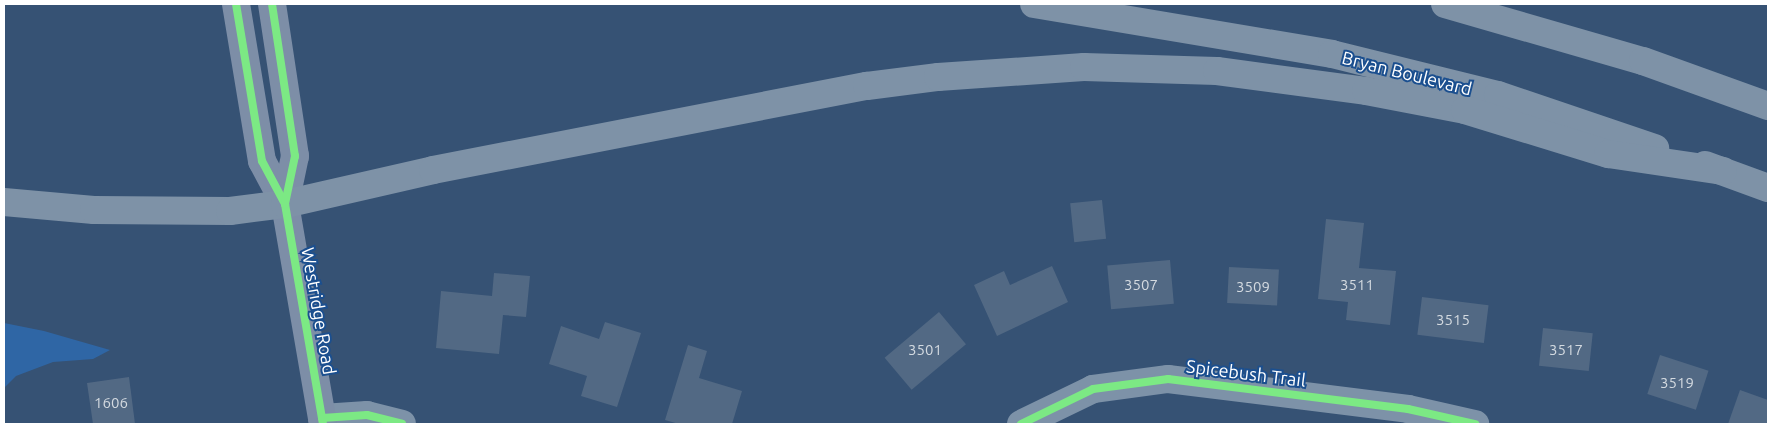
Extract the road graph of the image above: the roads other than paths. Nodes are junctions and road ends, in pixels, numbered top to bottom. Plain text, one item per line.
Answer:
1 (236, 4) edge
2 (272, 4) edge
3 (1034, 4) edge
4 (1445, 4) edge
5 (1768, 106) edge
6 (1723, 171) junction
7 (1768, 188) edge
8 (4, 202) edge
9 (285, 204) junction
10 (322, 421) edge
11 (402, 424) edge
12 (1020, 424) edge
13 (1475, 424) edge

1 - 9 main road, Westridge Road
2 - 9 main road, Westridge Road
3 - 6 highway, Bryan Boulevard
4 - 5 highway
6 - 7 highway, Bryan Boulevard
6 - 9 highway
8 - 9 highway
9 - 10 main road, Westridge Road
10 - 11 street
12 - 13 street, Spicebush Trail

